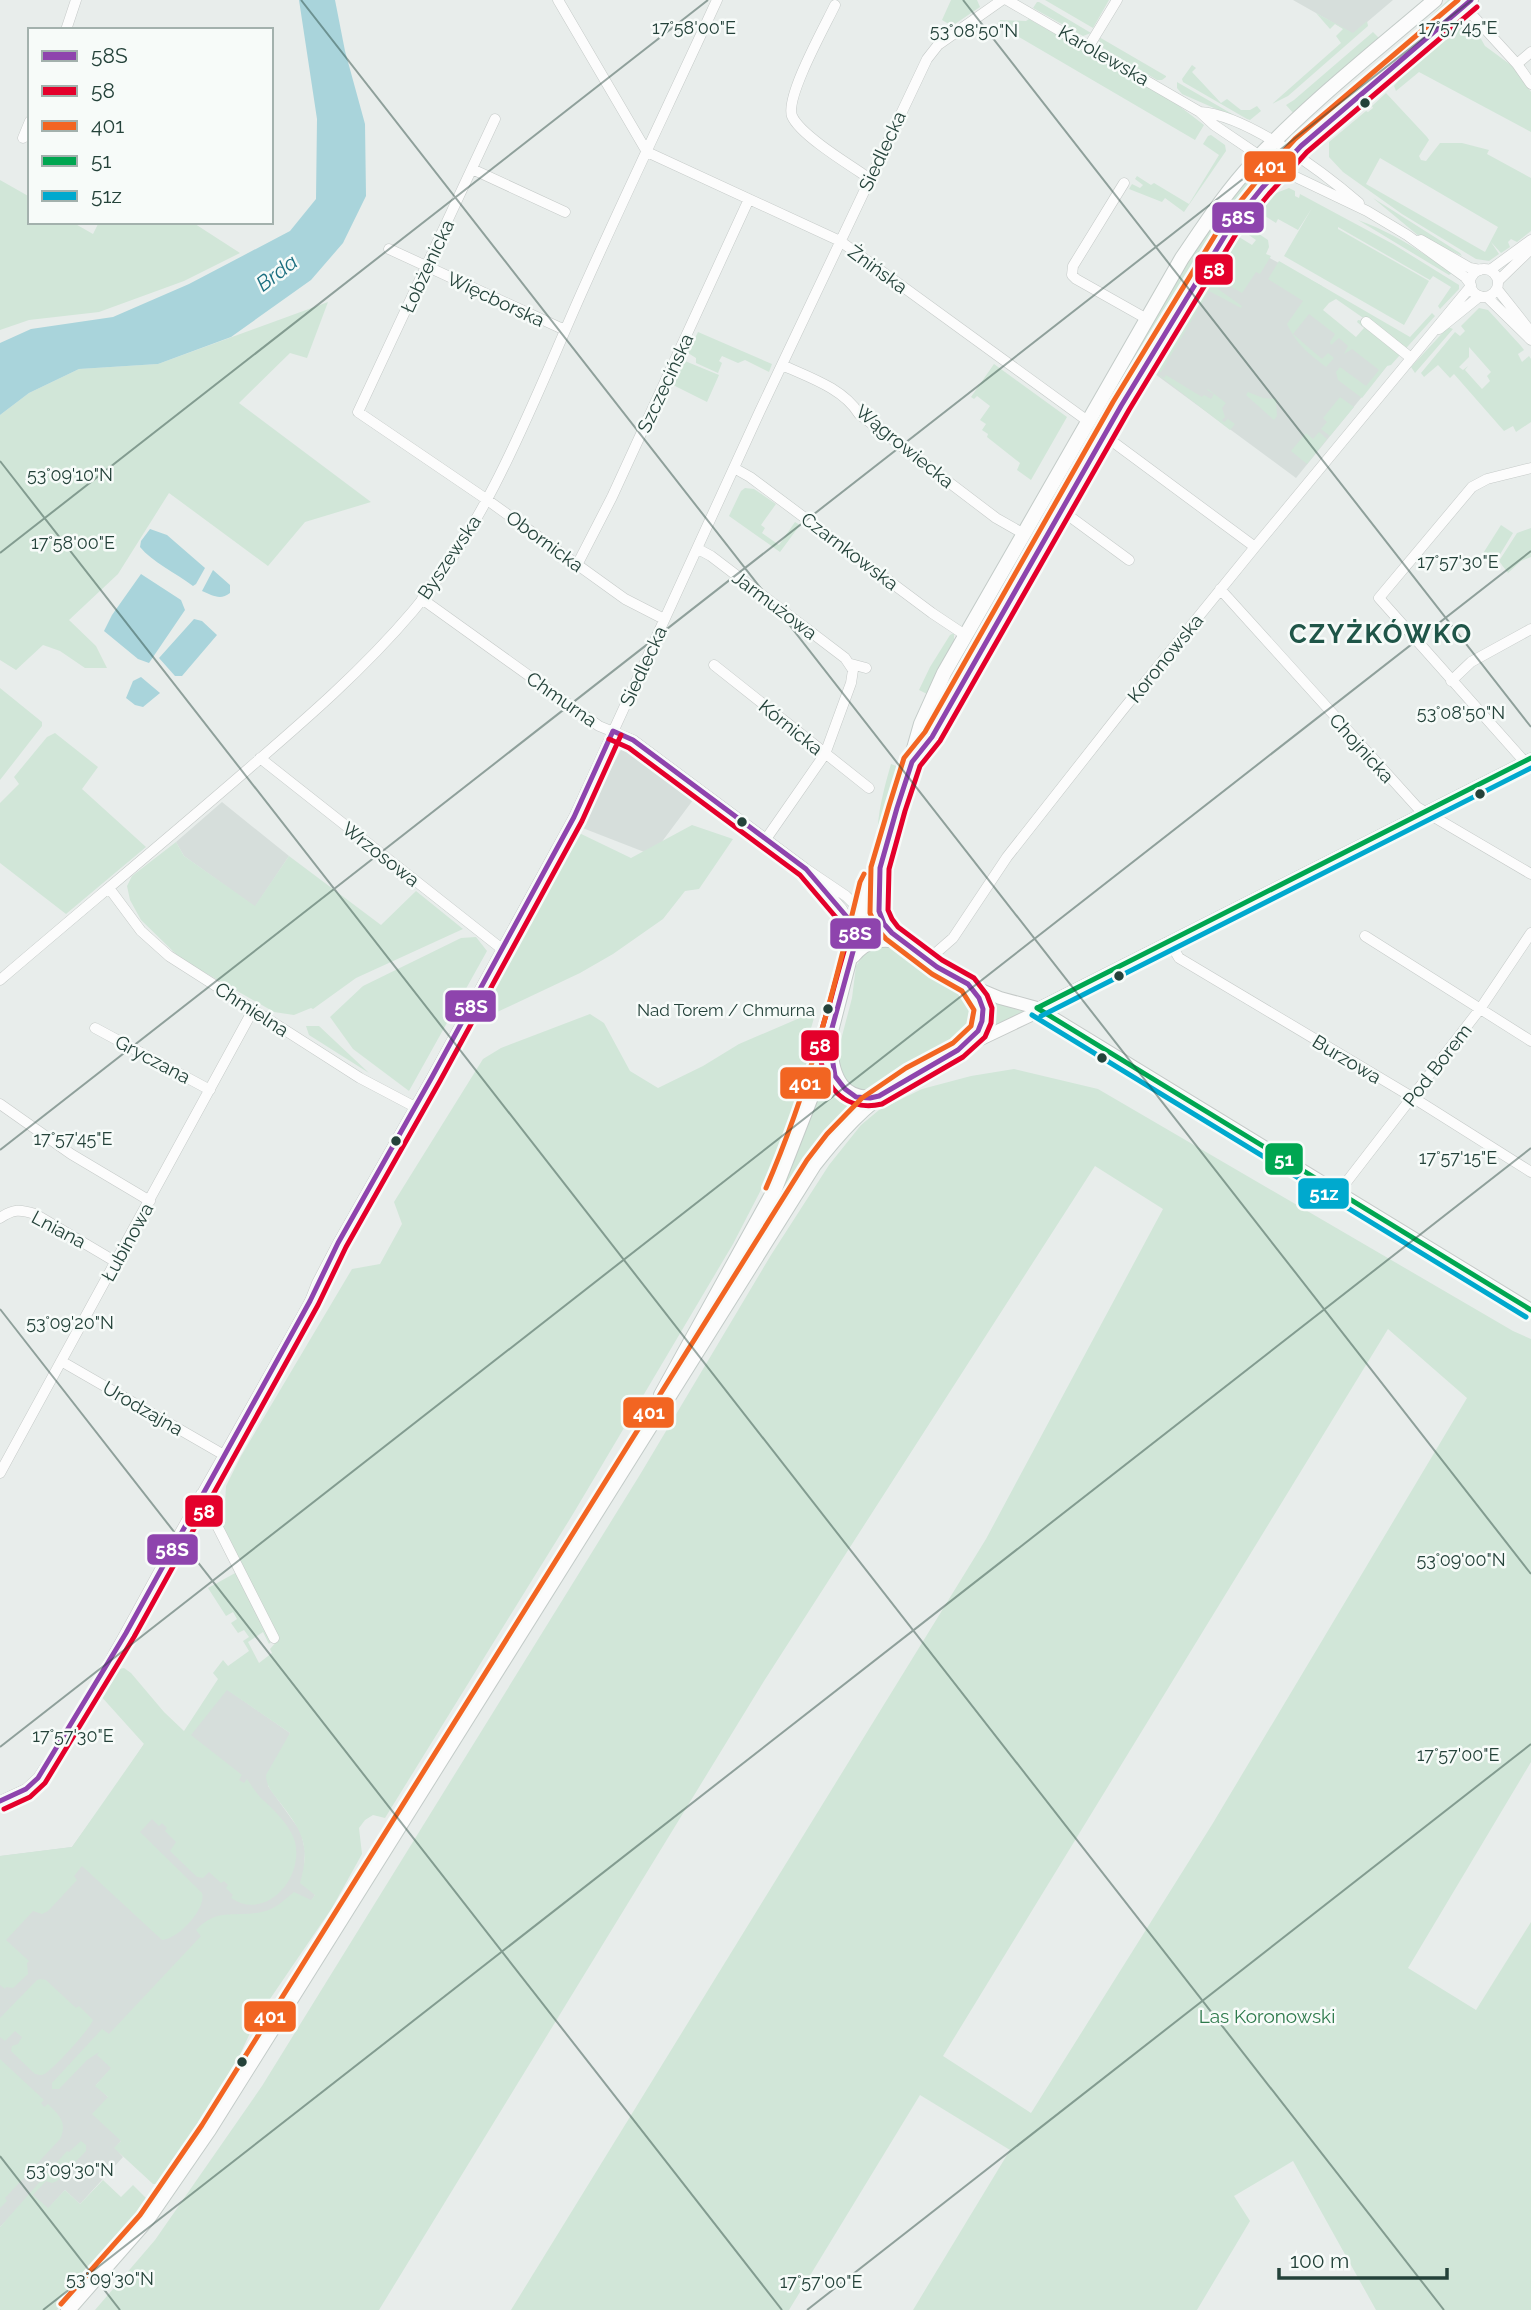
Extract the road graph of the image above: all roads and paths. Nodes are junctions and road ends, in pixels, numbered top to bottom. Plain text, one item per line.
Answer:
1 (76, 0) edge
2 (558, 0) edge
3 (717, 0) edge
4 (1004, 0) edge
5 (1117, 0) edge
6 (1435, 0) edge
7 (1468, 3) edge
8 (835, 5) dead end
9 (67, 28) edge
10 (1089, 46) junction
11 (1531, 52) edge
12 (1517, 64) junction
13 (1531, 84) edge
14 (1200, 112) junction
15 (495, 120) dead end
16 (28, 126) edge
17 (23, 138) dead end
18 (1273, 141) junction
19 (647, 152) junction
20 (1294, 153) junction
21 (1259, 156) junction
22 (472, 169) junction
23 (1279, 169) junction
24 (869, 178) junction
25 (1124, 183) dead end
26 (749, 199) junction
27 (1367, 211) junction
28 (565, 212) dead end
29 (1407, 235) junction
30 (1531, 240) edge
31 (840, 241) junction
32 (389, 249) dead end
33 (1531, 249) edge
34 (426, 267) junction
35 (1485, 270) junction
36 (1471, 285) junction
37 (1498, 285) junction
38 (1484, 296) junction
39 (1147, 319) junction
40 (1366, 322) dead end
41 (565, 330) junction
42 (1531, 332) edge
43 (1430, 335) junction
44 (1531, 340) edge
45 (1411, 358) junction
46 (782, 365) junction
47 (359, 412) joint
48 (1088, 422) junction
49 (1105, 436) junction
50 (734, 468) junction
51 (1531, 468) edge
52 (486, 499) junction
53 (1061, 510) junction
54 (1024, 534) junction
55 (1255, 547) junction
56 (698, 549) junction
57 (1129, 560) dead end
58 (577, 565) junction
59 (1220, 589) junction
60 (422, 599) junction
61 (664, 619) junction
62 (1531, 629) edge
63 (965, 635) junction
64 (850, 664) junction
65 (714, 666) dead end
66 (866, 668) dead end
67 (1451, 681) junction
68 (613, 731) junction
69 (825, 754) junction
70 (260, 758) junction
71 (1528, 760) edge
72 (912, 762) junction
73 (869, 788) dead end
74 (1425, 812) junction
75 (766, 839) junction
76 (880, 867) junction
77 (806, 869) junction
78 (1531, 874) edge
79 (109, 888) junction
80 (862, 912) junction
81 (1531, 933) edge
82 (1365, 936) dead end
83 (857, 937) junction
84 (898, 938) junction
85 (1169, 941) junction
86 (502, 949) junction
87 (852, 957) junction
88 (924, 957) junction
89 (0, 980) edge
90 (968, 984) junction
91 (1037, 1008) junction
92 (1480, 1009) junction
93 (253, 1010) junction
94 (95, 1028) dead end
95 (830, 1039) junction
96 (1531, 1041) edge
97 (958, 1050) junction
98 (211, 1090) junction
99 (879, 1096) junction
100 (1412, 1097) junction
101 (0, 1104) edge
102 (415, 1107) junction
103 (1531, 1172) edge
104 (1338, 1193) junction
105 (149, 1201) junction
106 (0, 1218) edge
107 (116, 1262) junction
108 (1531, 1310) edge
109 (61, 1362) junction
110 (224, 1455) junction
111 (631, 1455) junction
112 (0, 1473) edge
113 (201, 1494) junction
114 (274, 1638) dead end
115 (0, 1801) edge
116 (68, 2310) edge

1 - 9 street
2 - 19 street
3 - 19 street, Byszewska
4 - 10 street, Karolewska
4 - 24 street, Siedlecka
5 - 10 street
6 - 18 main road
7 - 12 street
7 - 20 main road
8 - 24 street
10 - 14 street, Karolewska
11 - 12 street
12 - 13 street
14 - 18 street, Karolewska
14 - 21 street, Karolewska
15 - 22 street, Łobżenicka
16 - 17 street
18 - 20 street, Karolewska
18 - 21 main road
19 - 26 street, Żnińska
19 - 41 street, Byszewska
20 - 23 main road
20 - 27 street, Karolewska
21 - 23 street, Karolewska
21 - 39 main road
22 - 28 street
22 - 34 street, Łobżenicka
23 - 27 street, Karolewska
23 - 49 main road
24 - 31 street, Siedlecka
25 - 39 street
26 - 31 street, Żnińska
26 - 58 street, Szczecińska
27 - 29 street
29 - 35 street
29 - 36 street
30 - 35 street
31 - 46 street, Siedlecka
31 - 48 street, Żnińska
32 - 34 street, Więcborska
33 - 37 street
34 - 41 street, Więcborska
34 - 47 street, Łobżenicka
35 - 36 street, Koronowska
35 - 37 street
36 - 38 street
36 - 43 street, Koronowska
37 - 38 street, Koronowska
37 - 42 street
38 - 43 street, Koronowska
38 - 44 street
39 - 48 main road
40 - 45 street
41 - 52 street, Byszewska
43 - 45 street, Koronowska
45 - 55 street, Koronowska
46 - 50 street, Siedlecka
46 - 54 street, Wągrowiecka
47 - 52 street, Obornicka
48 - 54 main road
49 - 53 main road
49 - 55 street
50 - 56 street, Siedlecka
50 - 63 street, Czarnkowska
51 - 67 street
52 - 58 street, Obornicka
52 - 60 street, Byszewska
53 - 57 street
53 - 72 main road
54 - 63 main road
55 - 59 street, Koronowska
56 - 61 street, Siedlecka
56 - 64 street, Jarmużowa
58 - 61 street, Obornicka
59 - 74 street, Chojnicka
59 - 88 street, Koronowska
60 - 68 street, Chmurna
60 - 70 street, Byszewska
61 - 68 street, Siedlecka
62 - 67 street
63 - 72 main road
64 - 66 street, Jarmużowa
64 - 69 street
65 - 69 street, Kórnicka
67 - 71 street
68 - 75 street, Chmurna
68 - 86 street, Siedlecka
69 - 73 street, Kórnicka
69 - 75 street
70 - 79 street, Byszewska
70 - 86 street, Wrzosowa
71 - 74 street
72 - 76 main road
74 - 78 street, Chojnicka
74 - 85 street
75 - 77 street, Chmurna
76 - 80 main road
76 - 84 main road
77 - 80 street, Chmurna
77 - 83 street, Chmurna
79 - 89 street, Byszewska
79 - 93 street, Chmielna
80 - 83 main road
80 - 84 street, Chmurna
81 - 92 street, Pod Borem
82 - 92 street
83 - 87 main road
84 - 87 main road
84 - 88 main road
85 - 91 street
85 - 100 street, Burzowa
86 - 102 street, Siedlecka
87 - 95 main road
88 - 90 main road
90 - 91 street
90 - 97 main road
91 - 97 street
91 - 104 street
92 - 96 street
92 - 100 street, Pod Borem
93 - 98 street, Łubinowa
93 - 102 street, Chmielna
94 - 98 street, Gryczana
95 - 99 main road
95 - 111 main road
97 - 99 main road
98 - 105 street, Łubinowa
99 - 111 main road
100 - 103 street, Burzowa
100 - 104 street, Pod Borem
101 - 105 street
102 - 110 street, Siedlecka
104 - 108 street
105 - 107 street, Łubinowa
106 - 107 street, Lniana
107 - 109 street, Łubinowa
109 - 110 street, Urodzajna
109 - 112 street, Łubinowa
110 - 113 street, Siedlecka
111 - 116 main road
113 - 114 street
113 - 115 street, Siedlecka

